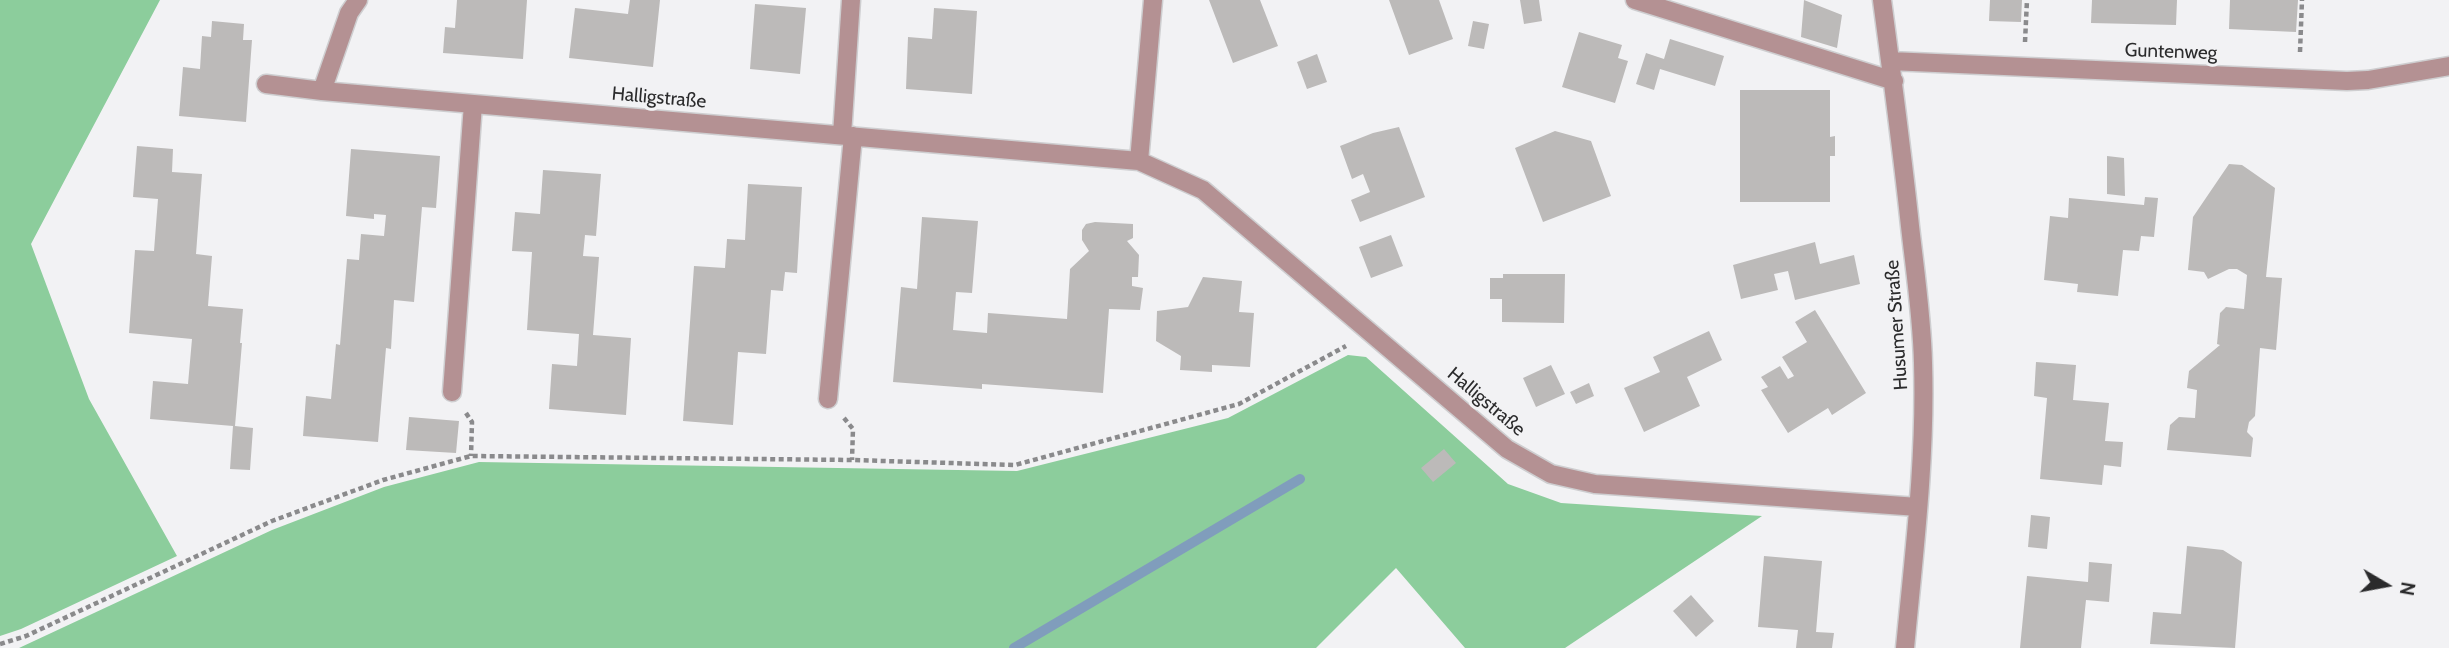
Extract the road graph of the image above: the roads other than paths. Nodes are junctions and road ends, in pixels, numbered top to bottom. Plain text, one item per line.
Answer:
1 (358, 0) edge
2 (851, 0) edge
3 (1153, 0) edge
4 (1634, 0) edge
5 (1882, 0) edge
6 (1890, 61) junction
7 (2449, 66) edge
8 (1894, 80) junction
9 (266, 84) dead end
10 (322, 91) junction
11 (473, 104) junction
12 (848, 135) junction
13 (1139, 162) junction
14 (453, 392) road end
15 (828, 398) road end
16 (1919, 507) junction
17 (1905, 648) edge

1 - 10 street
2 - 12 street
3 - 13 street
4 - 8 street
5 - 6 street, Husumer Straße
6 - 7 street, Guntenweg
6 - 8 street, Husumer Straße
8 - 16 street, Husumer Straße
9 - 10 street, Halligstraße
10 - 11 street, Halligstraße
11 - 12 street, Halligstraße
11 - 14 street
12 - 13 street, Halligstraße
12 - 15 street
13 - 16 street, Halligstraße
16 - 17 street, Husumer Straße

